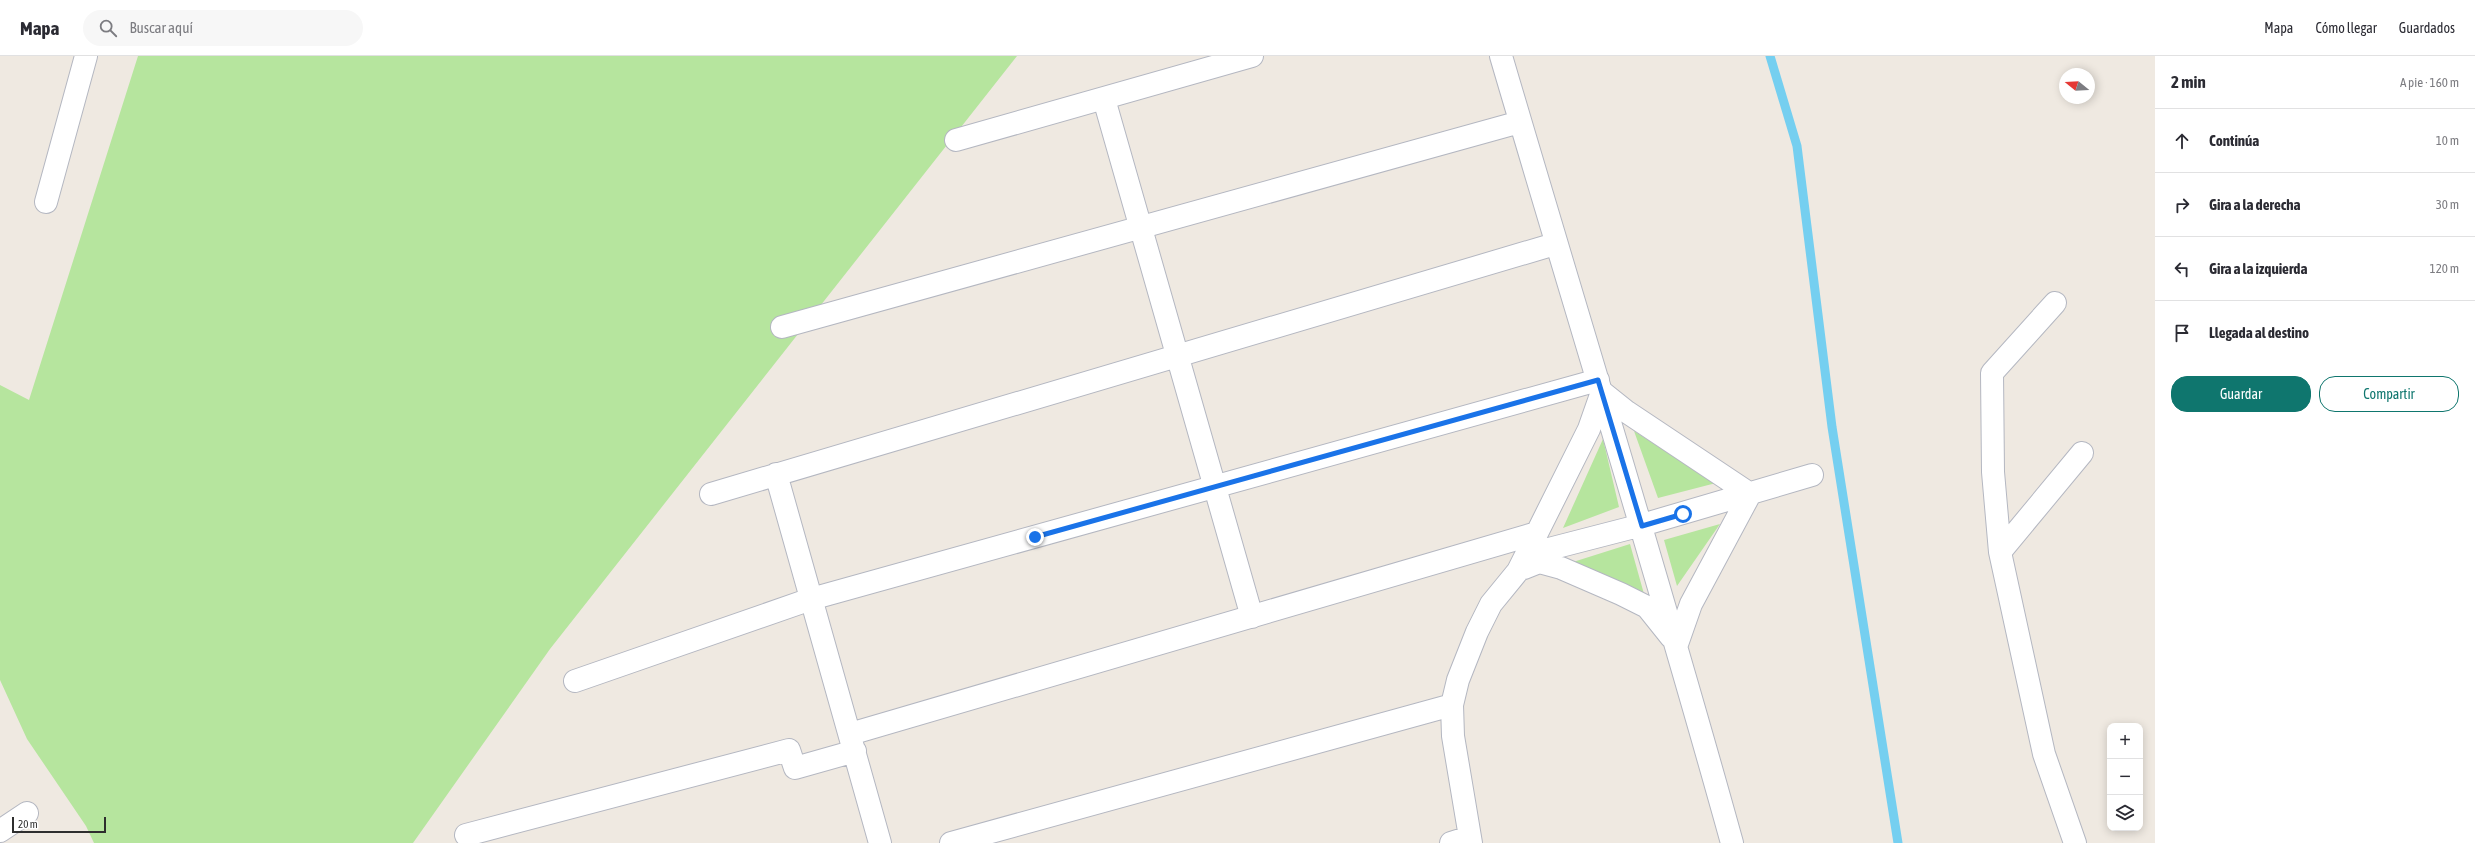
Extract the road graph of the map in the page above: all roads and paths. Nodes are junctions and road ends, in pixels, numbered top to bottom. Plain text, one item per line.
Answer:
1 (86, 56) edge
2 (1252, 56) edge
3 (1501, 56) edge
4 (1104, 99) junction
5 (1520, 122) junction
6 (956, 140) dead end
7 (46, 202) dead end
8 (1141, 229) junction
9 (1555, 244) junction
10 (2055, 304) dead end
11 (782, 327) dead end
12 (1178, 356) junction
13 (1600, 386) junction
14 (2082, 453) dead end
15 (776, 474) junction
16 (1812, 475) dead end
17 (1215, 487) junction
18 (711, 494) dead end
19 (1750, 494) junction
20 (1642, 526) junction
21 (1537, 533) junction
22 (2000, 552) junction
23 (1518, 571) junction
24 (810, 599) junction
25 (1252, 617) junction
26 (1677, 644) junction
27 (575, 681) dead end
28 (1452, 705) junction
29 (853, 743) junction
30 (27, 813) dead end
31 (0, 832) edge
32 (466, 835) dead end
33 (1464, 841) edge
34 (880, 843) edge
35 (951, 843) edge
36 (1732, 843) edge
37 (2075, 843) edge

1 - 7 street
2 - 4 street
3 - 5 street
4 - 6 street
4 - 8 street
5 - 8 street
5 - 9 street
8 - 11 street
8 - 12 street
9 - 12 street
9 - 13 street
10 - 22 street
12 - 15 street
12 - 17 street
13 - 17 street
13 - 19 street
13 - 20 street
13 - 21 street
14 - 22 street
15 - 18 street
15 - 24 street
16 - 19 street
17 - 24 street
17 - 25 street
19 - 20 street
19 - 26 street
20 - 23 street
20 - 26 street
21 - 23 street
21 - 25 street
22 - 37 street
23 - 26 street
23 - 28 street
24 - 27 street
24 - 29 street
25 - 29 street
26 - 36 street
28 - 33 street
28 - 35 street
29 - 32 street
29 - 34 street
30 - 31 street

